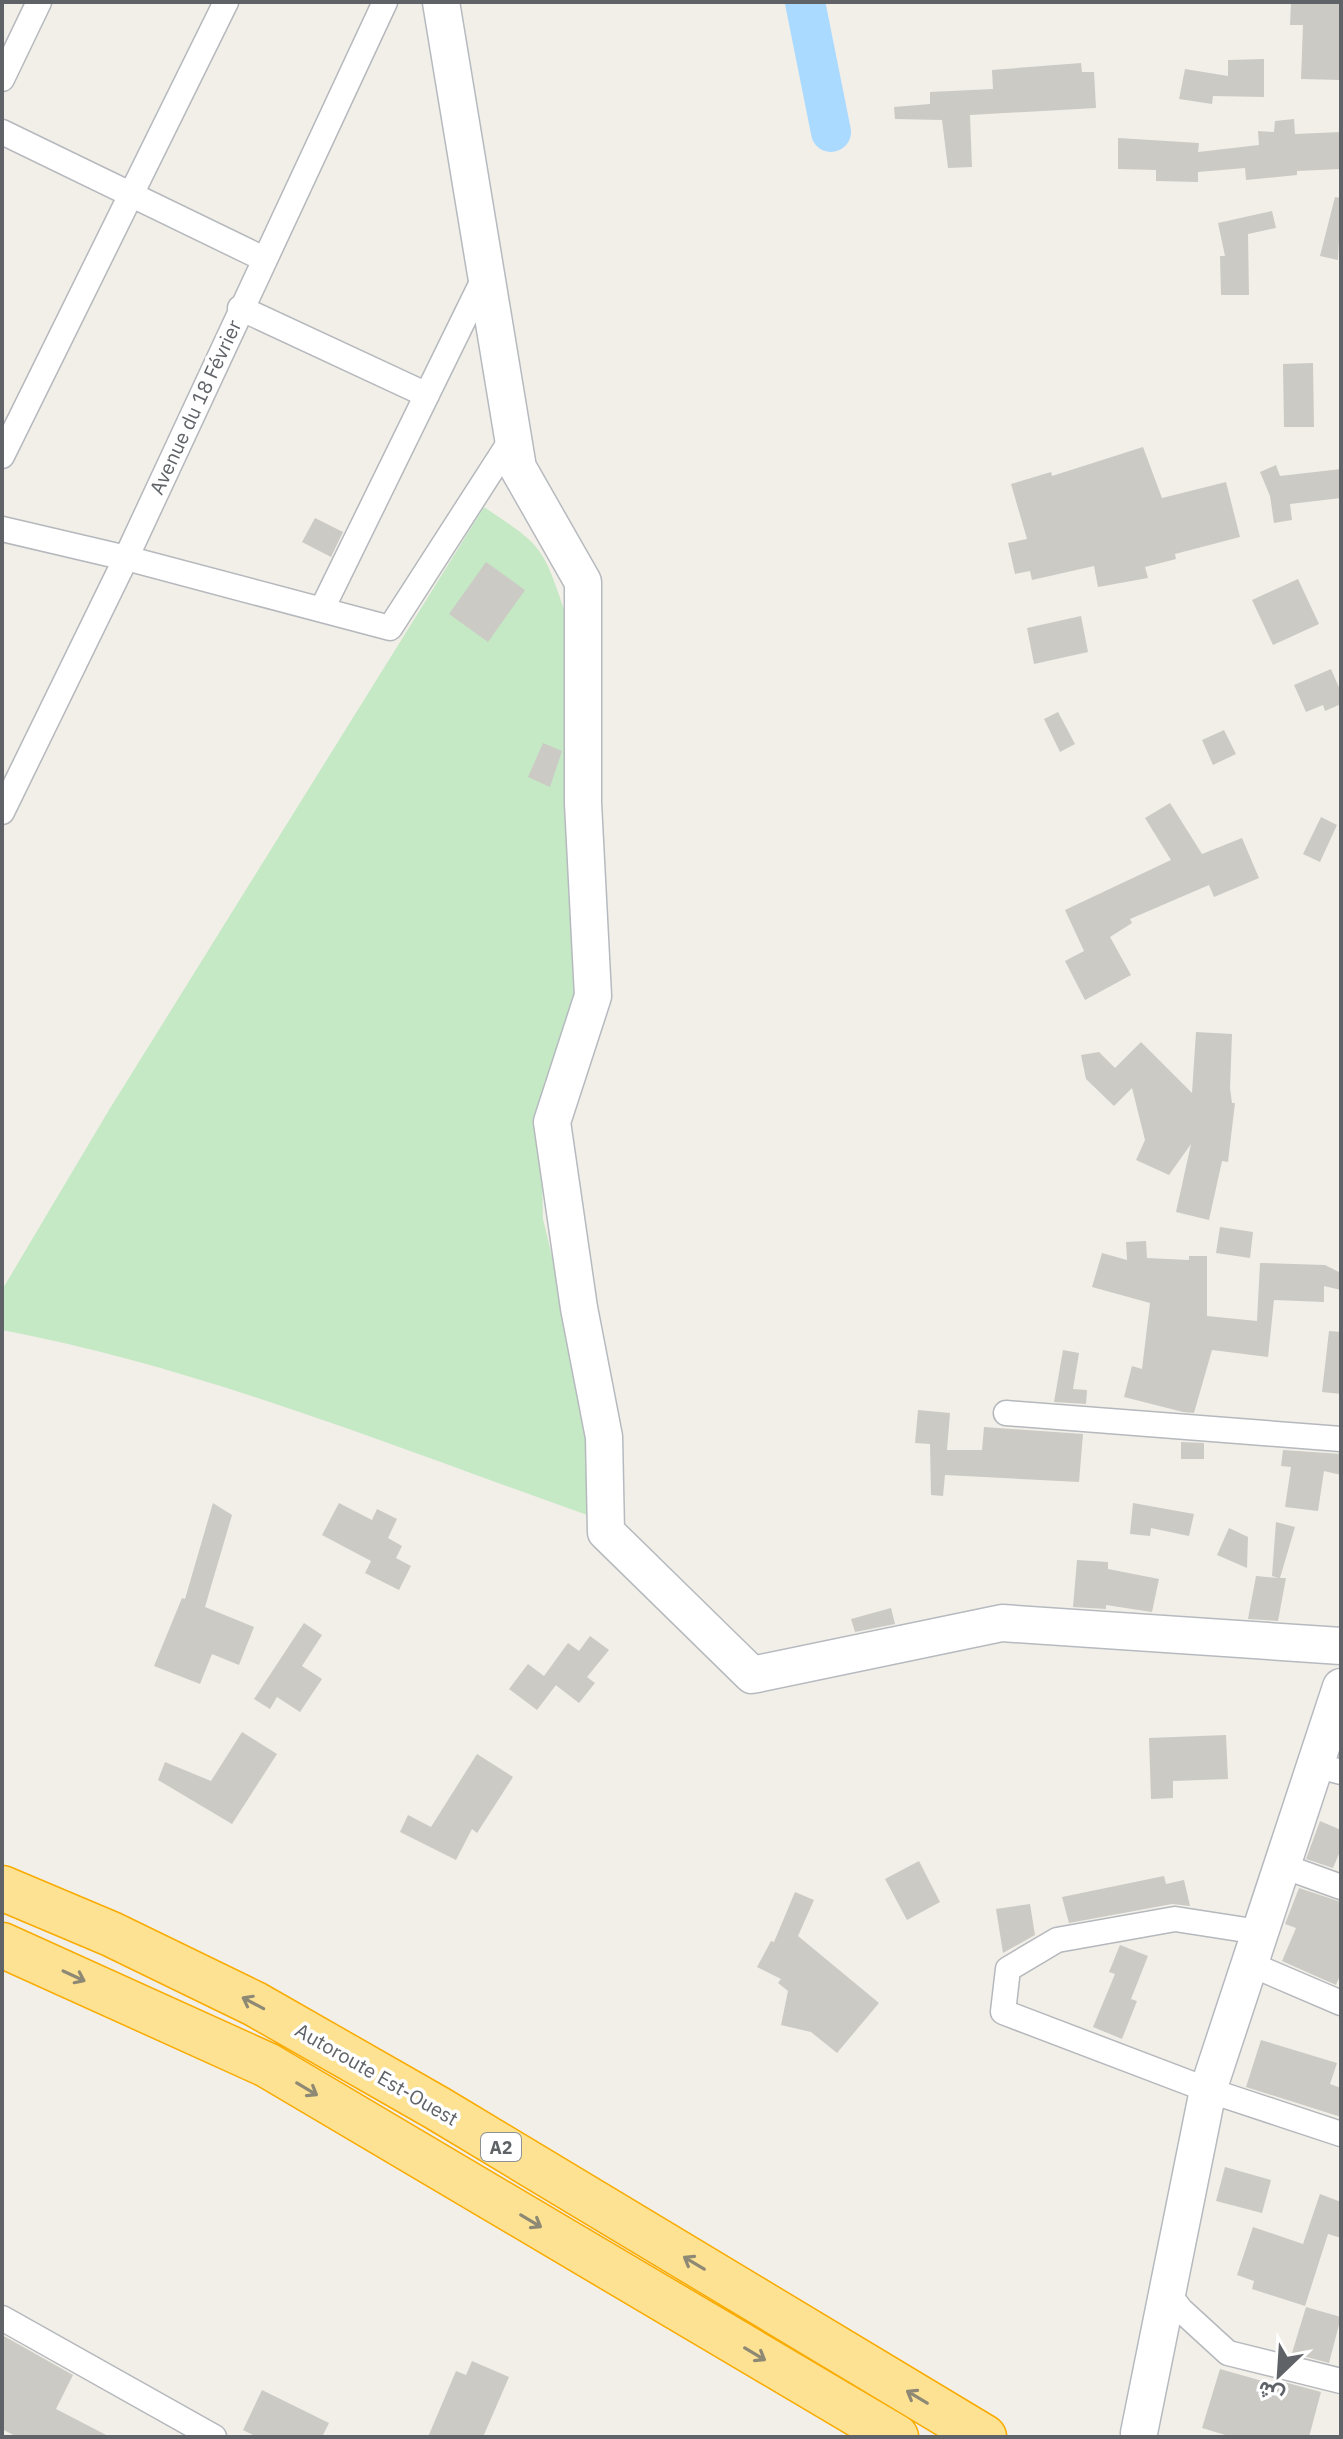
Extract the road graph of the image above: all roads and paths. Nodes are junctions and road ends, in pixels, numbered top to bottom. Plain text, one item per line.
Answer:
1 (39, 2) edge
2 (226, 2) edge
3 (385, 2) edge
4 (441, 2) edge
5 (2, 79) edge
6 (2, 132) edge
7 (132, 195) junction
8 (264, 259) junction
9 (486, 274) junction
10 (240, 308) junction
11 (427, 395) junction
12 (513, 437) junction
13 (2, 456) edge
14 (2, 529) edge
15 (126, 558) junction
16 (322, 609) junction
17 (2, 812) edge
18 (1006, 1413) dead end
19 (1341, 1439) edge
20 (1341, 1646) edge
21 (1341, 1687) edge
22 (1328, 1768) edge
23 (1280, 1865) junction
24 (1341, 1887) edge
25 (2, 1888) edge
26 (2, 1945) edge
27 (1254, 1948) junction
28 (1341, 2003) edge
29 (1208, 2090) junction
30 (1341, 2134) edge
31 (1166, 2291) junction
32 (2, 2318) edge
33 (1341, 2381) edge
34 (1138, 2435) edge
35 (214, 2437) edge
36 (896, 2437) edge
37 (984, 2437) edge

1 - 5 street
2 - 7 street
3 - 8 street, Avenue du 18 Février
4 - 9 street
6 - 7 street
7 - 8 street
7 - 13 street
8 - 10 street, Avenue du 18 Février
9 - 11 street
9 - 12 street
10 - 11 street
10 - 15 street, Avenue du 18 Février
11 - 16 street
12 - 16 street
12 - 20 street
14 - 15 street
15 - 16 street
15 - 17 street, Avenue du 18 Février
18 - 19 street
21 - 22 street
22 - 23 street
23 - 24 street
23 - 27 street
37 -> 25 highway, Autoroute Est-Ouest / A2
26 -> 36 highway, A2
27 - 28 street
27 - 29 street
27 - 29 street
29 - 30 street
29 - 31 street
31 - 33 street
31 - 34 street
32 - 35 street

